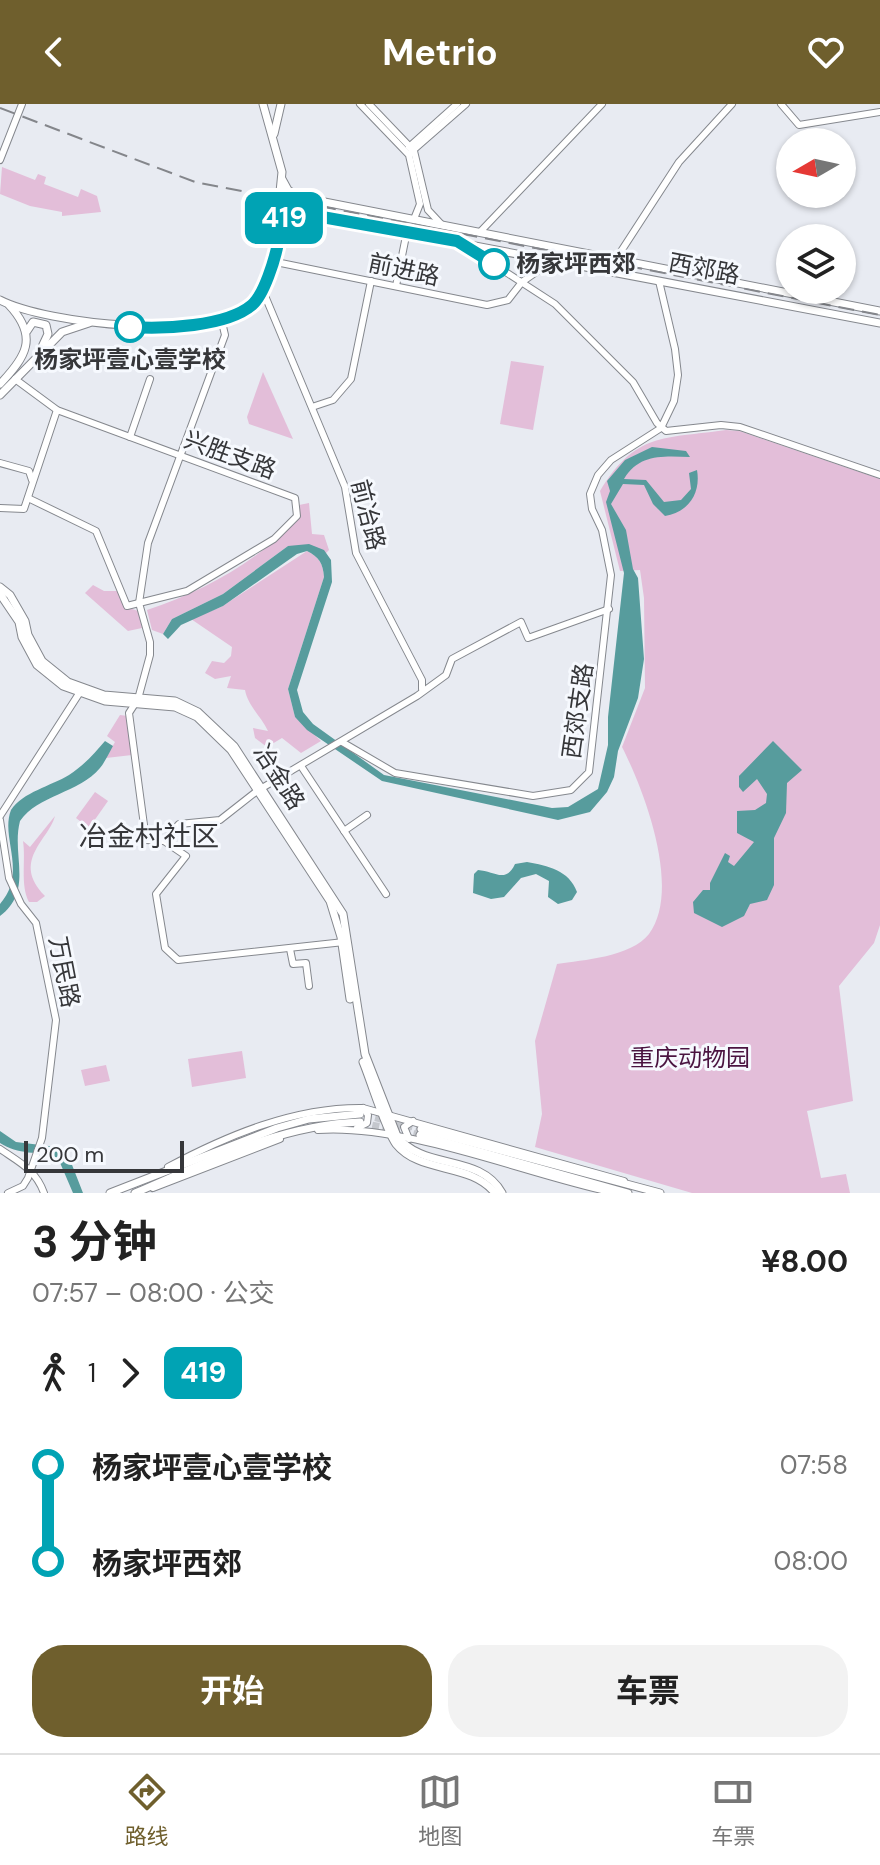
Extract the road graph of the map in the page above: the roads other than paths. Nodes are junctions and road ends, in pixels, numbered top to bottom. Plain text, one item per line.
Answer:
1 (22, 104) edge
2 (263, 104) edge
3 (278, 104) edge
4 (360, 104) edge
5 (369, 104) edge
6 (457, 104) edge
7 (466, 104) edge
8 (602, 104) edge
9 (732, 104) edge
10 (781, 104) edge
11 (880, 112) edge
12 (425, 133) junction
13 (399, 135) junction
14 (274, 137) junction
15 (409, 150) junction
16 (0, 160) edge
17 (282, 179) junction
18 (299, 197) junction
19 (296, 212) junction
20 (414, 219) junction
21 (442, 225) junction
22 (407, 231) junction
23 (480, 232) junction
24 (457, 241) junction
25 (616, 259) junction
26 (271, 261) junction
27 (552, 261) junction
28 (613, 273) junction
29 (371, 281) junction
30 (659, 281) junction
31 (522, 282) junction
32 (396, 286) junction
33 (263, 291) junction
34 (4, 302) edge
35 (880, 311) edge
36 (221, 318) junction
37 (95, 322) junction
38 (880, 323) edge
39 (26, 338) junction
40 (38, 354) junction
41 (15, 379) junction
42 (150, 379) dead end
43 (0, 384) edge
44 (0, 395) edge
45 (312, 407) junction
46 (57, 410) junction
47 (661, 428) junction
48 (130, 437) junction
49 (181, 456) junction
50 (0, 463) edge
51 (880, 475) edge
52 (31, 488) junction
53 (28, 498) junction
54 (0, 508) edge
55 (0, 587) edge
56 (0, 594) edge
57 (139, 603) junction
58 (609, 609) junction
59 (422, 689) junction
60 (81, 691) junction
61 (136, 701) junction
62 (342, 742) junction
63 (301, 766) junction
64 (260, 790) junction
65 (0, 796) edge
66 (12, 796) junction
67 (367, 815) dead end
68 (0, 818) edge
69 (344, 831) junction
70 (164, 841) junction
71 (386, 894) dead end
72 (345, 942) junction
73 (290, 949) junction
74 (309, 986) dead end
75 (387, 1113) junction
76 (360, 1118) junction
77 (413, 1121) junction
78 (393, 1135) junction
79 (410, 1139) junction
80 (0, 1149) edge
81 (31, 1167) junction
82 (645, 1189) junction
83 (157, 1190) edge
84 (138, 1192) edge
85 (8, 1193) edge
86 (44, 1193) edge
87 (110, 1193) edge
88 (495, 1193) edge
89 (502, 1193) edge
90 (615, 1193) edge
91 (628, 1193) edge
92 (660, 1193) edge

1 - 16 street
2 - 14 main road
3 - 14 main road
4 - 15 street
5 - 13 street
6 - 12 street
7 - 15 street
8 - 23 street
9 - 25 street
10 - 11 street
12 - 13 street
12 - 15 street
13 - 15 street
14 - 17 main road
15 - 20 street
15 - 21 street
17 - 18 main road
17 - 26 main road
18 - 19 main road
18 - 20 main road, 西郊路
19 - 22 main road, 西郊路
19 - 26 main road
20 - 21 main road, 西郊路
21 - 23 main road, 西郊路
22 - 24 main road, 西郊路
22 - 32 street
23 - 25 main road, 西郊路
24 - 27 main road, 西郊路
24 - 31 street
25 - 28 street
25 - 35 main road, 西郊路
26 - 29 street, 前进路
26 - 33 main road
27 - 28 main road, 西郊路
27 - 31 street, 前进路
28 - 30 main road, 西郊路
29 - 32 street, 前进路
29 - 45 street
30 - 38 main road, 西郊路
30 - 47 street
31 - 32 street, 前进路
31 - 47 street
33 - 36 main road
33 - 45 street, 前冶路
34 - 37 main road
34 - 39 main road
36 - 37 main road
36 - 49 street
37 - 40 main road
39 - 40 main road
39 - 43 main road
40 - 41 main road
41 - 44 main road
41 - 46 street, 兴胜支路
42 - 48 street
45 - 59 street, 前冶路
46 - 48 street, 兴胜支路
46 - 52 street
47 - 51 street
47 - 58 street, 西郊支路
48 - 49 street, 兴胜支路
49 - 57 street
49 - 57 street, 兴胜支路
50 - 52 street
52 - 53 street
53 - 54 street
53 - 57 street
55 - 60 main road, 冶金路
56 - 60 main road, 冶金路
57 - 61 street
58 - 59 street
58 - 62 street, 西郊支路
59 - 62 street
60 - 61 main road, 冶金路
60 - 66 street
61 - 64 main road, 冶金路
61 - 70 street
62 - 63 street
63 - 64 street
63 - 69 street
64 - 70 street
64 - 72 main road, 冶金路
65 - 66 street
66 - 68 street
67 - 69 street
68 - 81 street, 万民路
69 - 71 street
70 - 73 street
72 - 73 street
72 - 75 main road, 冶金路
73 - 74 street
75 - 76 street
75 - 77 street
75 - 78 main road, 冶金路
76 - 78 street
76 - 83 street
76 - 84 main road
76 - 87 main road
77 - 79 street
77 - 82 street
78 - 79 street
78 - 88 main road
78 - 89 main road
79 - 90 street
80 - 81 street
81 - 85 street
81 - 86 street
82 - 91 main road
82 - 92 main road
83 - 84 street

